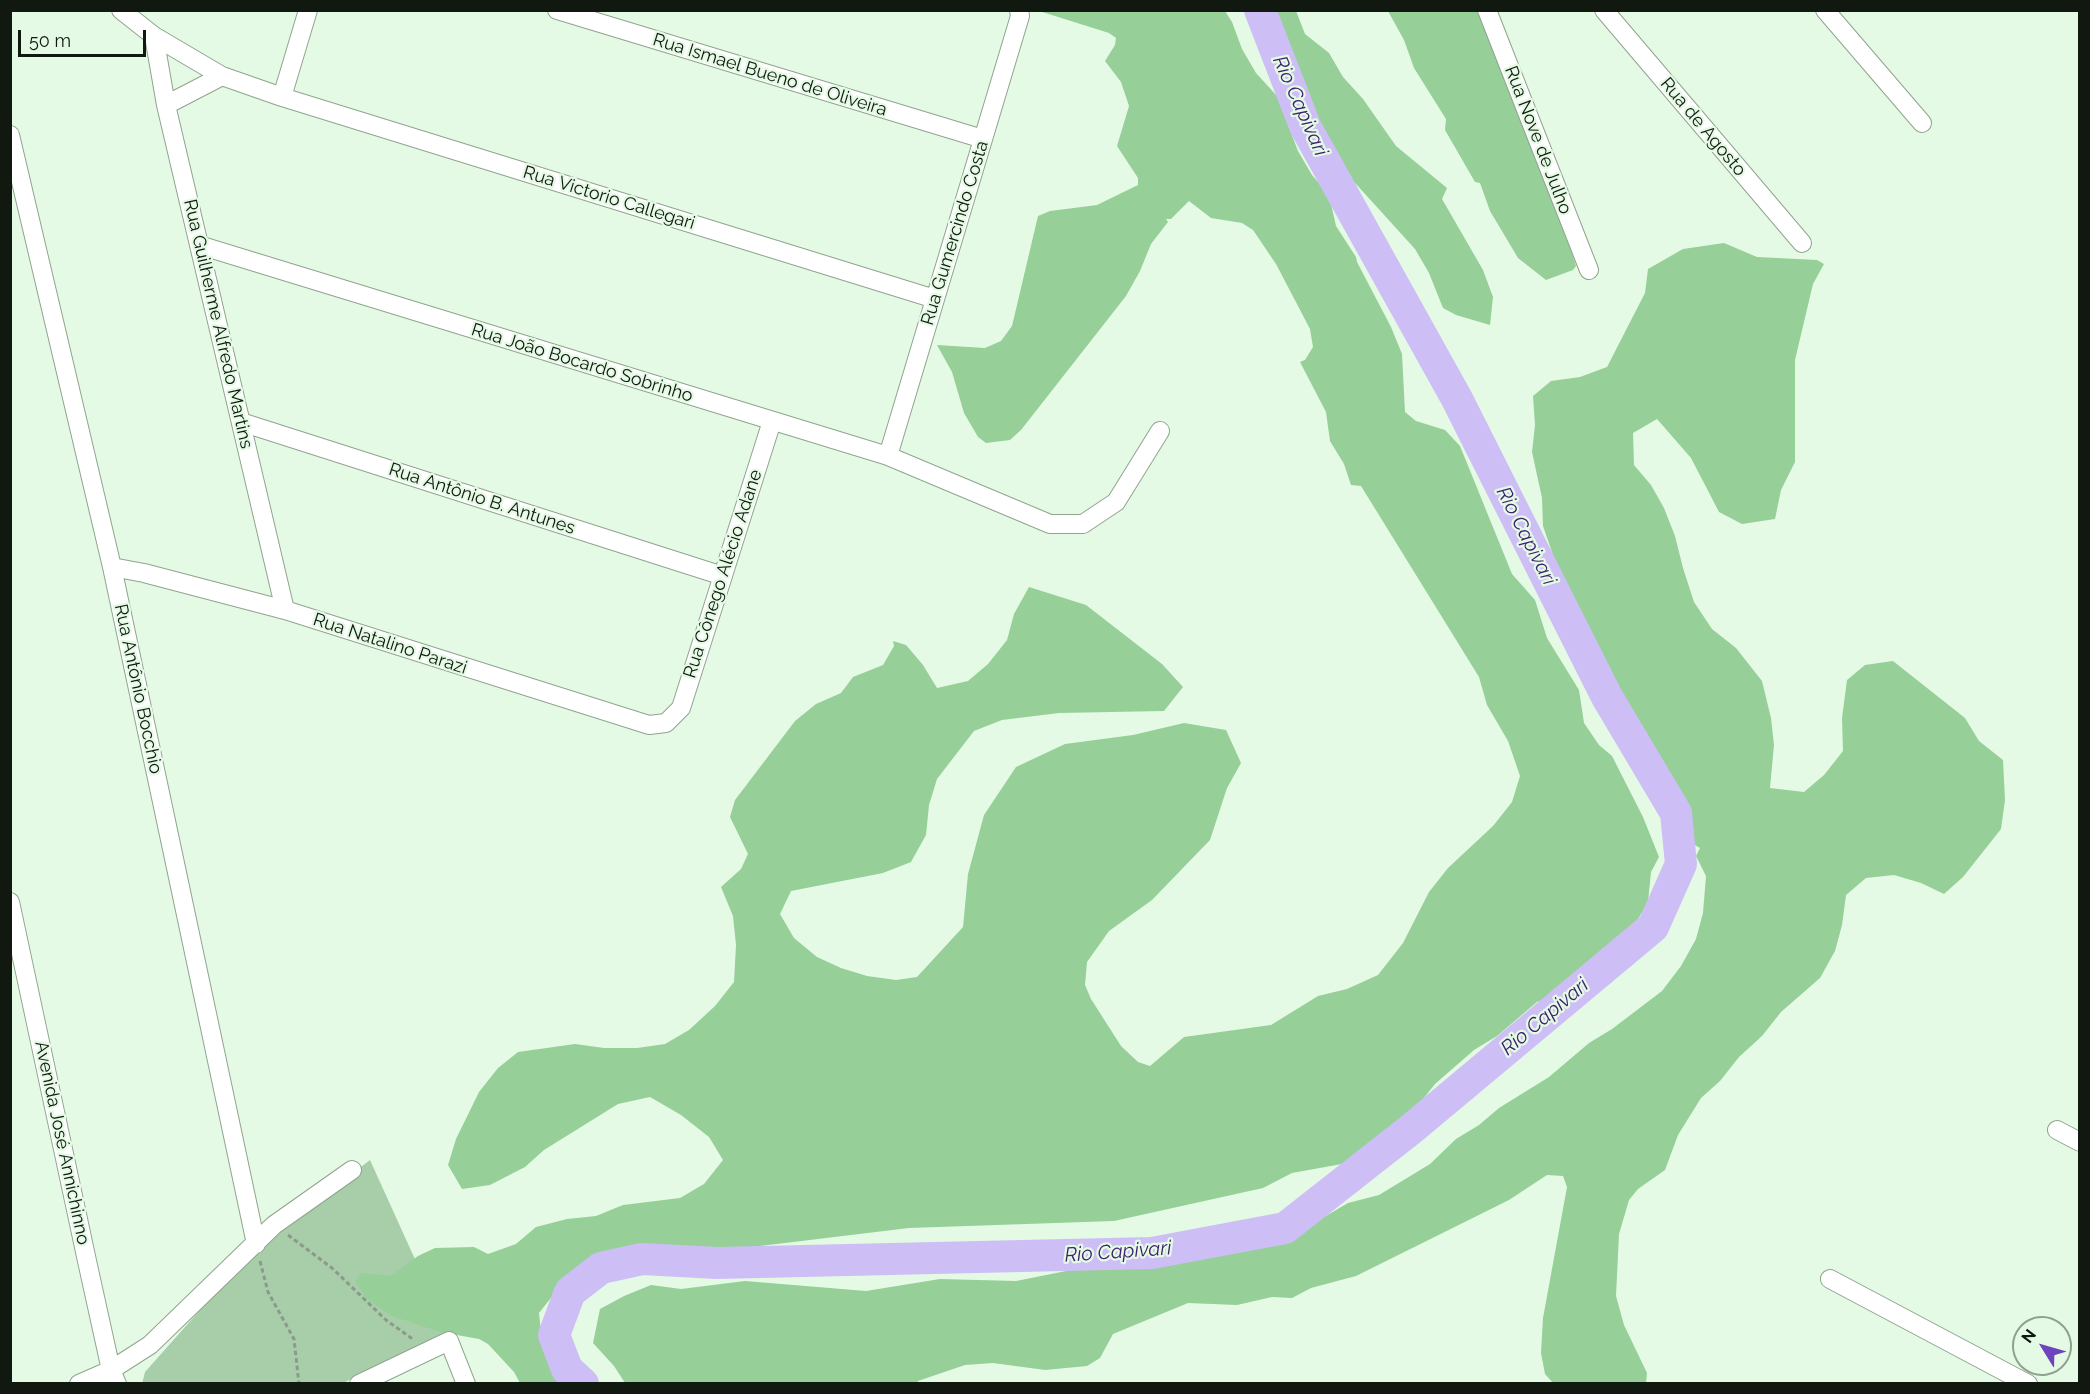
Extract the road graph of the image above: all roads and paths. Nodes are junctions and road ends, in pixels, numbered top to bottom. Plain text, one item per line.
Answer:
1 (121, 10) edge
2 (309, 10) edge
3 (557, 10) edge
4 (1019, 10) edge
5 (1487, 10) edge
6 (1604, 10) edge
7 (1825, 10) edge
8 (154, 36) junction
9 (222, 76) junction
10 (282, 96) junction
11 (166, 105) junction
12 (1923, 123) dead end
13 (10, 135) edge
14 (983, 139) junction
15 (1802, 243) dead end
16 (199, 245) junction
17 (1589, 270) dead end
18 (935, 299) junction
19 (772, 421) junction
20 (241, 422) junction
21 (1160, 431) dead end
22 (888, 456) junction
23 (112, 567) junction
24 (723, 576) junction
25 (285, 610) junction
26 (666, 723) joint
27 (10, 902) edge
28 (2057, 1130) dead end
29 (2079, 1142) edge
30 (352, 1170) dead end
31 (274, 1226) junction
32 (256, 1244) junction
33 (1830, 1279) dead end
34 (428, 1351) junction
35 (114, 1376) edge
36 (79, 1383) edge
37 (299, 1383) edge
38 (359, 1383) edge
39 (466, 1383) edge
40 (2028, 1383) edge

1 - 8 street, Rua Victorio Callegari
2 - 10 street
3 - 14 street, Rua Ismael Bueno de Oliveira
4 - 14 street, Rua Gumercindo Costa
5 - 17 street, Rua Nove de Julho
6 - 15 street, Rua de Agosto
7 - 12 street
8 - 9 street, Rua Victorio Callegari
8 - 11 street, Rua Guilherme Alfredo Martins
9 - 10 street, Rua Victorio Callegari
9 - 11 street
10 - 18 street, Rua Victorio Callegari
11 - 16 street, Rua Guilherme Alfredo Martins
13 - 23 street, Rua Antônio Bocchio
14 - 18 street, Rua Gumercindo Costa
16 - 19 street, Rua João Bocardo Sobrinho
16 - 20 street, Rua Guilherme Alfredo Martins
18 - 22 street, Rua Gumercindo Costa
19 - 22 street, Rua João Bocardo Sobrinho
19 - 24 street, Rua Cônego Alécio Adane
20 - 24 street, Rua Antônio B. Antunes
20 - 25 street, Rua Guilherme Alfredo Martins
21 - 22 street, Rua João Bocardo Sobrinho
23 - 25 street, Rua Natalino Parazi
23 - 32 street, Rua Antônio Bocchio
24 - 26 street, Rua Cônego Alécio Adane
25 - 26 street, Rua Natalino Parazi
27 - 35 street, Avenida José Annichinno
28 - 29 street
30 - 31 street
31 - 32 street
31 - 34 path
32 - 35 street
32 - 37 path
33 - 40 street
34 - 38 street
34 - 39 street
35 - 36 street

